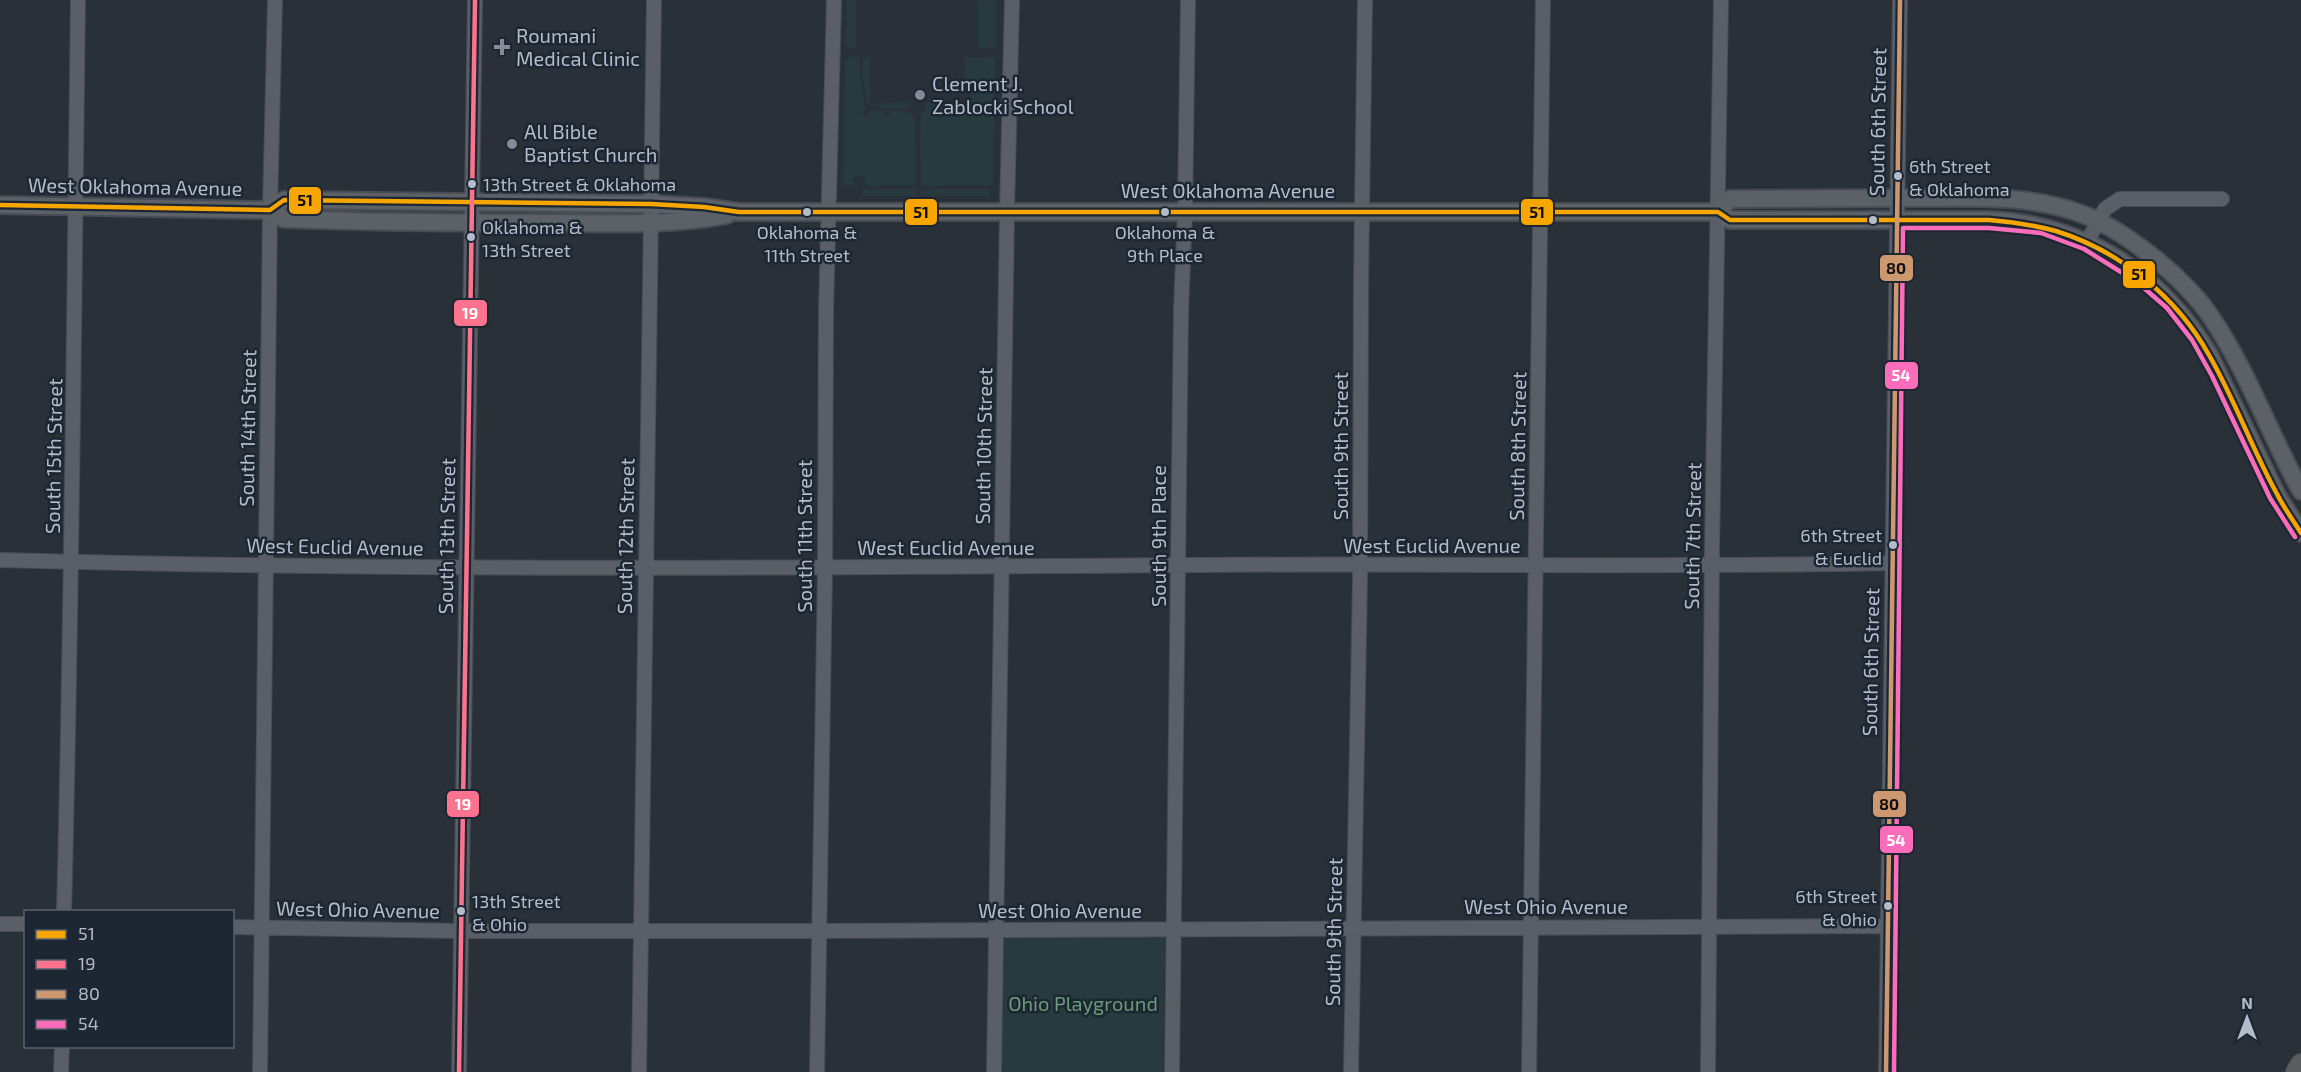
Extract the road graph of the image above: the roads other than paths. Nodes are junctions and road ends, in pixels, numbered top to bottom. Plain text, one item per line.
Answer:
1 (78, 0) edge
2 (274, 0) edge
3 (475, 0) edge
4 (654, 0) edge
5 (834, 0) edge
6 (1012, 0) edge
7 (1188, 0) edge
8 (1365, 0) edge
9 (1543, 0) edge
10 (1721, 0) edge
11 (1900, 0) edge
12 (1896, 198) junction
13 (2222, 199) dead end
14 (471, 203) junction
15 (651, 204) junction
16 (0, 205) edge
17 (75, 206) junction
18 (270, 210) junction
19 (1539, 211) junction
20 (739, 212) junction
21 (1007, 212) junction
22 (1185, 212) junction
23 (1362, 212) junction
24 (1718, 212) junction
25 (829, 213) junction
26 (1896, 220) junction
27 (2098, 221) junction
28 (650, 222) junction
29 (471, 223) junction
30 (2087, 242) junction
31 (2301, 491) edge
32 (2301, 533) edge
33 (0, 560) edge
34 (72, 562) junction
35 (1893, 563) junction
36 (266, 565) junction
37 (1179, 565) junction
38 (1360, 565) junction
39 (1536, 565) junction
40 (1712, 566) junction
41 (466, 568) junction
42 (645, 568) junction
43 (825, 568) junction
44 (1001, 568) junction
45 (64, 910) edge
46 (0, 924) edge
47 (24, 924) edge
48 (1887, 926) junction
49 (234, 927) edge
50 (1353, 927) junction
51 (1531, 927) junction
52 (1709, 927) junction
53 (262, 928) junction
54 (640, 929) junction
55 (996, 930) junction
56 (1174, 930) junction
57 (461, 931) junction
58 (819, 931) junction
59 (62, 1048) edge
60 (2301, 1064) edge
61 (61, 1072) edge
62 (260, 1072) edge
63 (459, 1072) edge
64 (639, 1072) edge
65 (817, 1072) edge
66 (994, 1072) edge
67 (1172, 1072) edge
68 (1351, 1072) edge
69 (1529, 1072) edge
70 (1708, 1072) edge
71 (1886, 1072) edge
72 (2296, 1072) edge

1 - 17 street, South 15th Street
2 - 18 street, South 14th Street
3 - 14 street, South 13th Street
4 - 15 street, South 12th Street
5 - 25 street, South 11th Street
6 - 21 street, South 10th Street
7 - 22 street, South 9th Place
8 - 23 street, South 9th Street
9 - 19 street, South 8th Street
10 - 24 street, South 7th Street
11 - 12 street, South 6th Street
12 - 24 main road, West Oklahoma Avenue
12 - 26 street, South 6th Street
12 - 27 main road, West Oklahoma Avenue
13 - 27 street
14 - 15 main road, West Oklahoma Avenue
14 - 18 main road, West Oklahoma Avenue
14 - 29 street, South 13th Street
15 - 20 main road, West Oklahoma Avenue
15 - 28 street, South 12th Street
16 - 17 main road, West Oklahoma Avenue
17 - 18 main road, West Oklahoma Avenue
17 - 34 street, South 15th Street
18 - 29 main road, West Oklahoma Avenue
18 - 36 street, South 14th Street
19 - 23 main road, West Oklahoma Avenue
19 - 24 main road, West Oklahoma Avenue
19 - 39 street, South 8th Street
20 - 25 main road, West Oklahoma Avenue
20 - 28 main road, West Oklahoma Avenue
21 - 22 main road, West Oklahoma Avenue
21 - 25 main road, West Oklahoma Avenue
21 - 44 street, South 10th Street
22 - 23 main road, West Oklahoma Avenue
22 - 37 street, South 9th Place
23 - 38 street, South 9th Street
24 - 26 main road, West Oklahoma Avenue
24 - 40 street, South 7th Street
25 - 43 street, South 11th Street
26 - 30 main road, West Oklahoma Avenue
26 - 35 street, South 6th Street
27 - 30 street
27 - 31 main road, West Oklahoma Avenue
28 - 29 main road, West Oklahoma Avenue
28 - 42 street, South 12th Street
29 - 41 street, South 13th Street
30 - 32 main road, West Oklahoma Avenue
33 - 34 street, West Euclid Avenue
34 - 36 street, West Euclid Avenue
34 - 45 street, South 15th Street
35 - 40 street, West Euclid Avenue
35 - 48 street, South 6th Street
36 - 41 street, West Euclid Avenue
36 - 53 street, South 14th Street
37 - 38 street, West Euclid Avenue
37 - 44 street, West Euclid Avenue
37 - 56 street, South 9th Place
38 - 39 street, West Euclid Avenue
38 - 50 street, South 9th Street
39 - 40 street, West Euclid Avenue
39 - 51 street, South 8th Street
40 - 52 street, South 7th Street
41 - 42 street, West Euclid Avenue
41 - 57 street, South 13th Street
42 - 43 street, West Euclid Avenue
42 - 54 street, South 12th Street
43 - 44 street, West Euclid Avenue
43 - 58 street, South 11th Street
44 - 55 street, South 10th Street
46 - 47 street
48 - 52 street, West Ohio Avenue
48 - 71 street, South 6th Street
49 - 53 street, West Ohio Avenue
50 - 51 street, West Ohio Avenue
50 - 56 street, West Ohio Avenue
50 - 68 street, South 9th Street
51 - 52 street, West Ohio Avenue
51 - 69 street, South 8th Street
52 - 70 street, South 7th Street
53 - 57 street, West Ohio Avenue
53 - 62 street, South 14th Street
54 - 57 street, West Ohio Avenue
54 - 58 street, West Ohio Avenue
54 - 64 street, South 12th Street
55 - 56 street, West Ohio Avenue
55 - 58 street, West Ohio Avenue
55 - 66 street, South 10th Street
56 - 67 street, South 9th Place
57 - 63 street, South 13th Street
58 - 65 street, South 11th Street
59 - 61 street
60 - 72 highway

